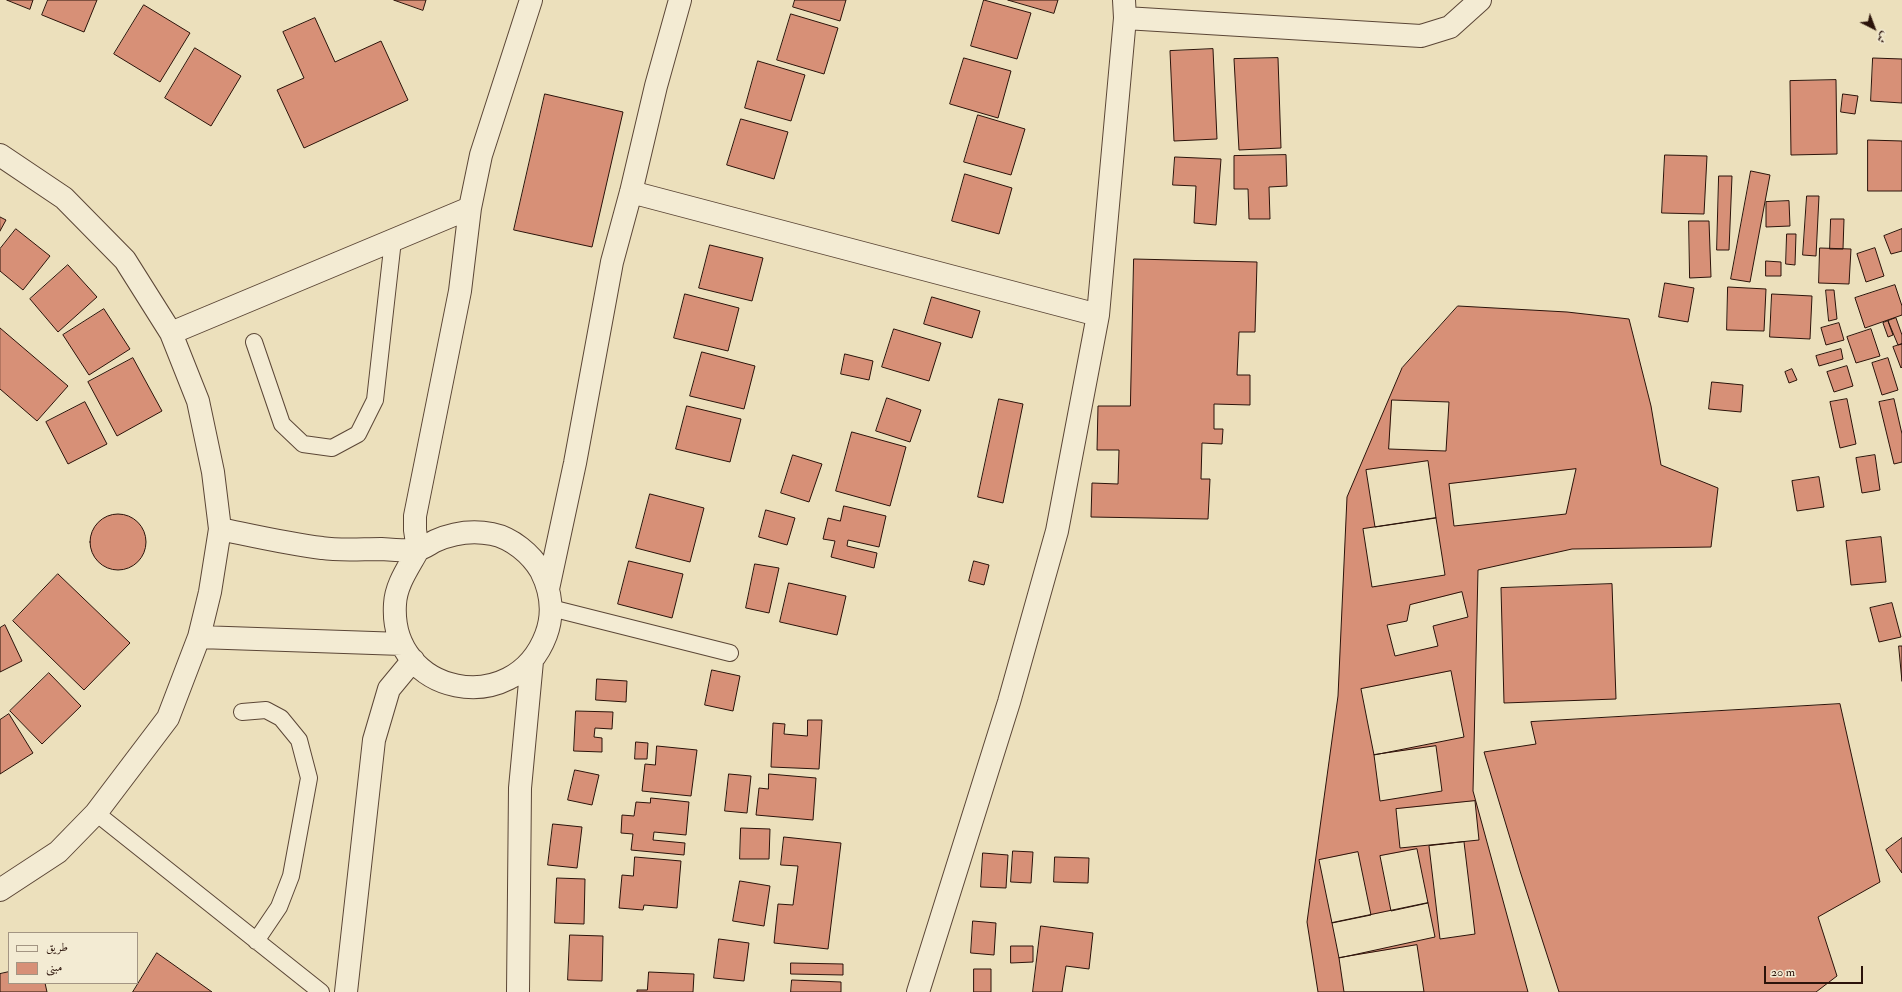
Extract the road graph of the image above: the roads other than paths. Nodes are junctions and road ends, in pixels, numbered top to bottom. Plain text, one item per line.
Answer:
1 (531, 0) edge
2 (680, 0) edge
3 (1480, 0) edge
4 (1124, 9) edge
5 (0, 155) edge
6 (631, 192) junction
7 (470, 208) junction
8 (393, 240) junction
9 (1098, 315) junction
10 (171, 333) junction
11 (254, 342) dead end
12 (220, 529) junction
13 (418, 550) junction
14 (550, 598) junction
15 (199, 637) junction
16 (407, 652) junction
17 (730, 653) dead end
18 (532, 661) junction
19 (242, 712) dead end
20 (96, 813) junction
21 (0, 890) edge
22 (256, 941) junction
23 (321, 992) edge
24 (346, 992) edge
25 (518, 992) edge
26 (918, 992) edge

1 - 7 street
2 - 6 street
3 - 4 street
4 - 9 street
5 - 10 street
6 - 9 street
6 - 14 street
7 - 8 street
7 - 13 street
8 - 10 street
8 - 11 lane
9 - 26 street
10 - 12 street
12 - 13 street
12 - 15 street
13 - 14 street
13 - 16 street
14 - 17 lane
14 - 18 street
15 - 16 street
15 - 20 street
16 - 18 street
16 - 24 street
18 - 25 street
19 - 22 lane
20 - 21 street
20 - 22 lane
22 - 23 lane

